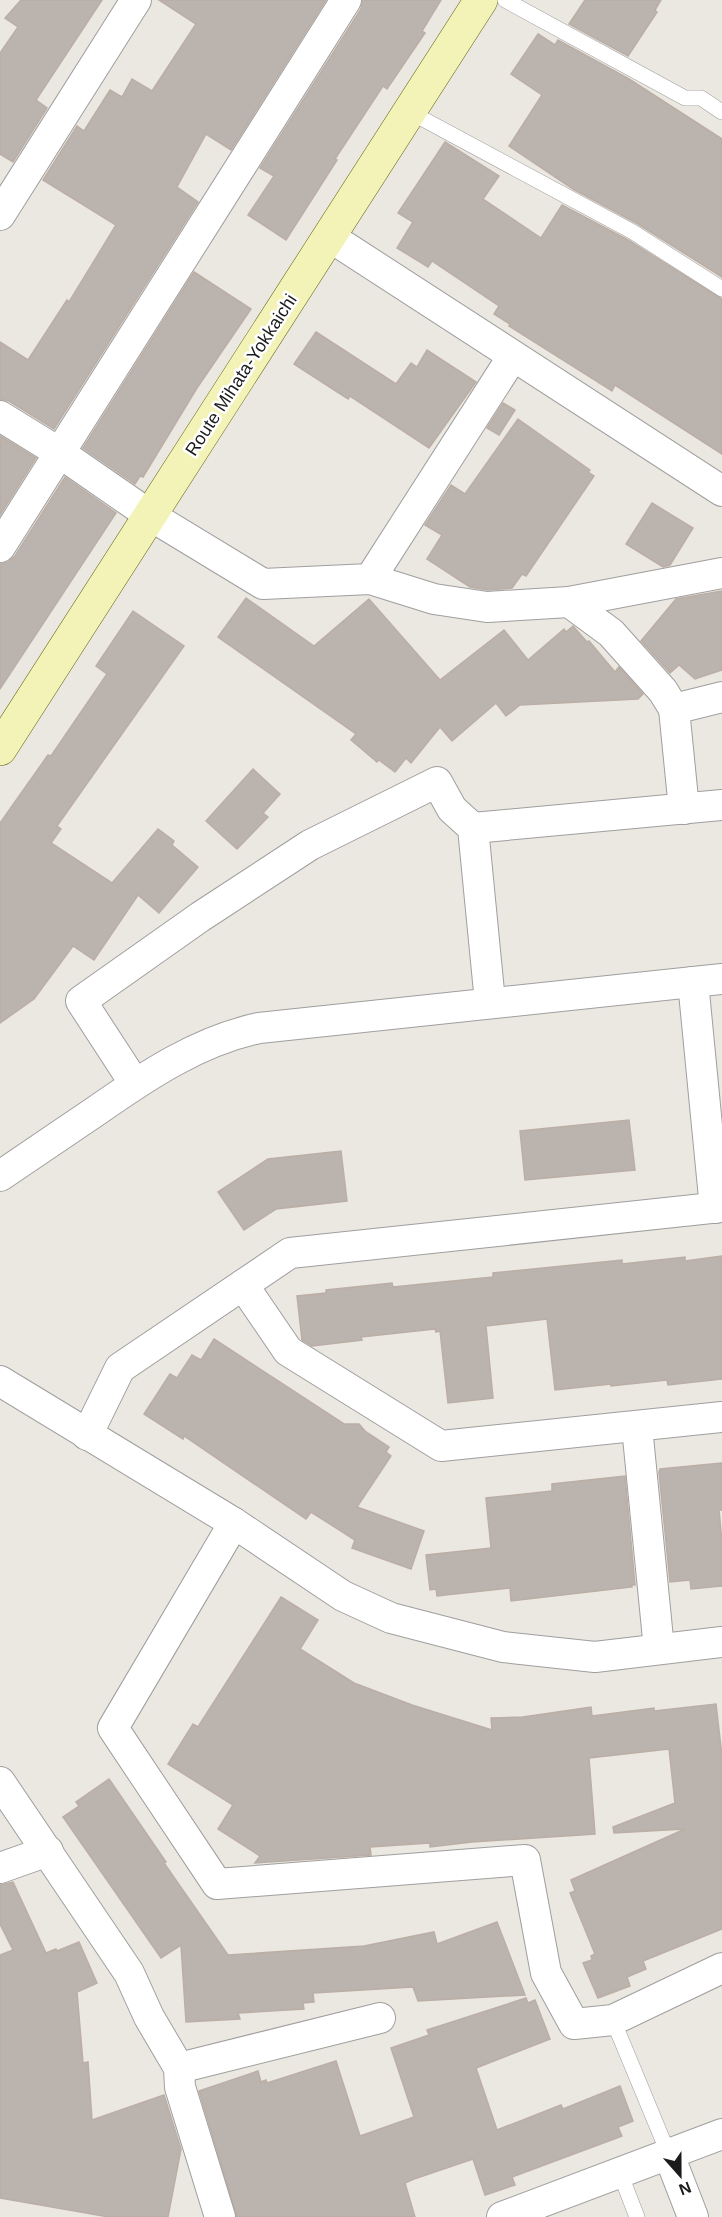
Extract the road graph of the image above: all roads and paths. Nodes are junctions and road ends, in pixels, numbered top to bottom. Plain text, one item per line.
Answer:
1 (135, 0) edge
2 (346, 0) edge
3 (481, 0) edge
4 (505, 0) edge
5 (410, 112) junction
6 (722, 112) edge
7 (0, 215) edge
8 (330, 237) junction
9 (722, 289) edge
10 (513, 356) junction
11 (0, 416) edge
12 (60, 453) junction
13 (722, 491) edge
14 (151, 516) junction
15 (0, 547) edge
16 (722, 573) edge
17 (370, 579) junction
18 (569, 602) junction
19 (722, 697) edge
20 (674, 709) junction
21 (0, 749) edge
22 (722, 805) edge
23 (684, 809) junction
24 (473, 828) junction
25 (708, 981) edge
26 (490, 1002) junction
27 (135, 1084) junction
28 (0, 1176) edge
29 (719, 1208) edge
30 (243, 1285) junction
31 (0, 1381) edge
32 (722, 1417) edge
33 (637, 1427) junction
34 (87, 1435) junction
35 (234, 1522) junction
36 (722, 1642) edge
37 (658, 1649) junction
38 (0, 1782) edge
39 (48, 1851) junction
40 (0, 1868) edge
41 (722, 1968) edge
42 (380, 2018) dead end
43 (613, 2020) junction
44 (179, 2068) junction
45 (722, 2134) edge
46 (669, 2155) junction
47 (620, 2173) junction
48 (220, 2217) edge
49 (502, 2217) edge
50 (637, 2217) edge
51 (693, 2217) edge

1 - 7 street
2 - 12 street
3 - 5 main road, Route Mihata-Yokkaichi
4 - 6 lane
5 - 8 main road, Route Mihata-Yokkaichi
5 - 9 lane
8 - 10 street
8 - 14 main road, Route Mihata-Yokkaichi
10 - 13 street
10 - 17 street
11 - 12 street
12 - 14 street
12 - 15 street
14 - 17 street
14 - 21 main road, Route Mihata-Yokkaichi
16 - 18 street
17 - 18 street
18 - 20 street
19 - 20 street
20 - 23 street
22 - 23 street
23 - 24 street
24 - 26 street
24 - 27 street
25 - 26 street
25 - 29 street
26 - 27 street
27 - 28 street
29 - 30 street
30 - 33 street
30 - 34 street
31 - 34 street
32 - 33 street
33 - 37 street
34 - 35 street
35 - 37 street
35 - 43 street
36 - 37 street
38 - 39 street
39 - 40 street
39 - 44 street
41 - 43 street
42 - 44 street
43 - 46 lane
44 - 48 street
45 - 46 street
46 - 47 street
46 - 51 street
47 - 49 street
47 - 50 lane

